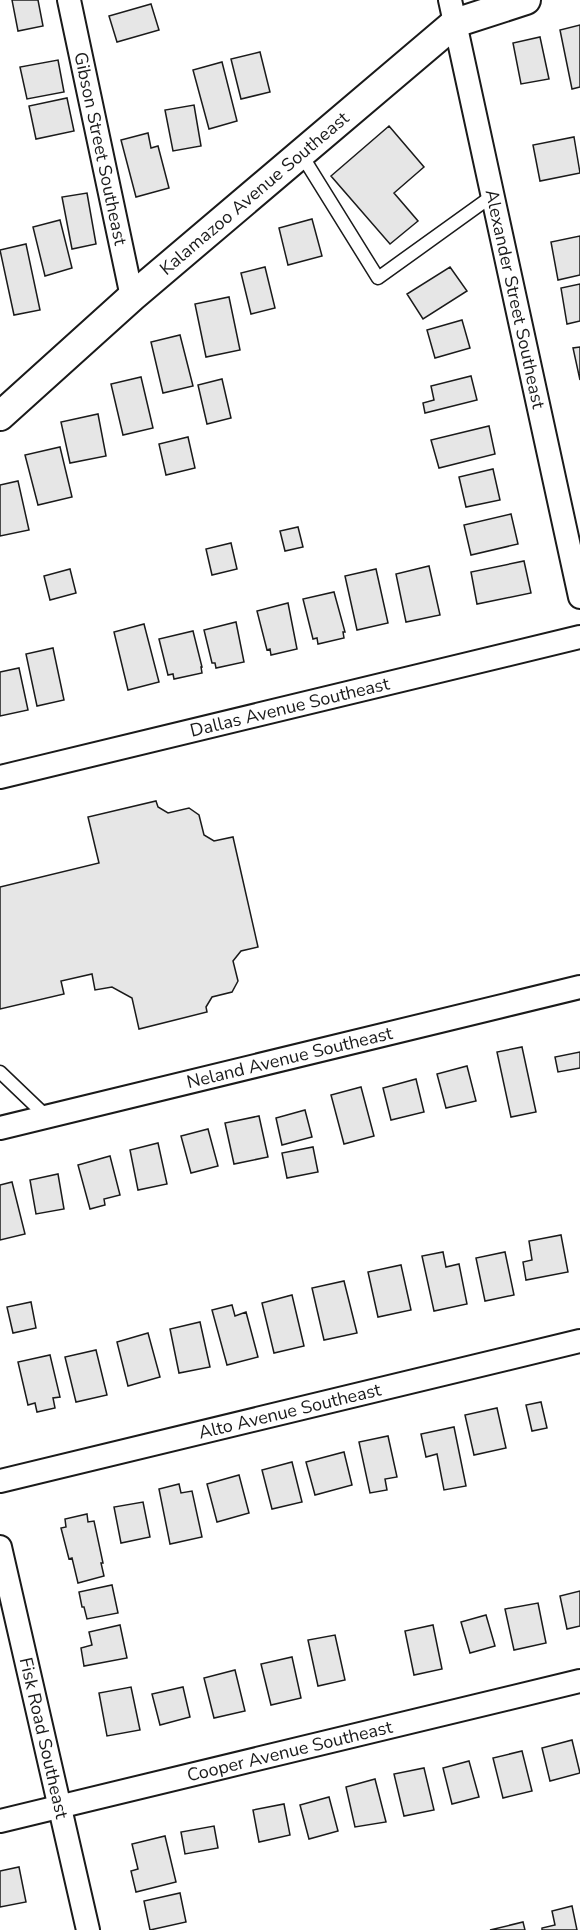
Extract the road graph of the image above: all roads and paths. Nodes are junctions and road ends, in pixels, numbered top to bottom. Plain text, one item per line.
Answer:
1 (69, 0) edge
2 (526, 0) edge
3 (453, 11) edge
4 (301, 154) junction
5 (492, 196) junction
6 (132, 297) junction
7 (0, 416) edge
8 (580, 597) edge
9 (580, 637) edge
10 (0, 777) edge
11 (580, 987) edge
12 (0, 1072) edge
13 (46, 1116) junction
14 (0, 1128) edge
15 (580, 1341) edge
16 (0, 1481) edge
17 (0, 1547) edge
18 (580, 1681) edge
19 (61, 1806) junction
20 (0, 1821) edge
21 (88, 1930) edge

1 - 6 street, Gibson Street Southeast
2 - 3 street, Kalamazoo Avenue Southeast
3 - 4 street, Kalamazoo Avenue Southeast
3 - 5 street, Alexander Street Southeast
4 - 5 lane
4 - 6 street, Kalamazoo Avenue Southeast
5 - 8 street, Alexander Street Southeast
6 - 7 street, Kalamazoo Avenue Southeast
9 - 10 street, Dallas Avenue Southeast
11 - 13 street, Neland Avenue Southeast
12 - 13 lane
13 - 14 street, Neland Avenue Southeast
15 - 16 street, Alto Avenue Southeast
17 - 19 street, Fisk Road Southeast
18 - 19 street, Cooper Avenue Southeast
19 - 20 street, Cooper Avenue Southeast
19 - 21 street, Fisk Road Southeast

